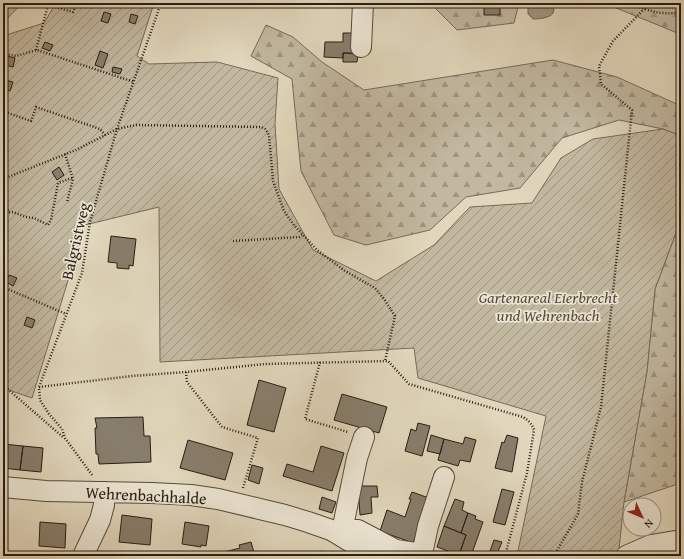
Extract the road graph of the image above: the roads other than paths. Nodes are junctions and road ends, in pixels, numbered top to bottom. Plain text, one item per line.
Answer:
1 (363, 3) edge
2 (361, 47) dead end
3 (364, 437) road end
4 (444, 477) dead end
5 (3, 487) edge
6 (104, 492) junction
7 (342, 531) junction
8 (681, 540) edge
9 (83, 556) edge
10 (374, 556) edge
11 (626, 556) edge

1 - 2 street
3 - 7 street
4 - 7 street
5 - 6 street, Wehrenbachhalde
6 - 7 street, Wehrenbachhalde
6 - 9 street
7 - 10 street, Wehrenbachhalde
8 - 11 street

